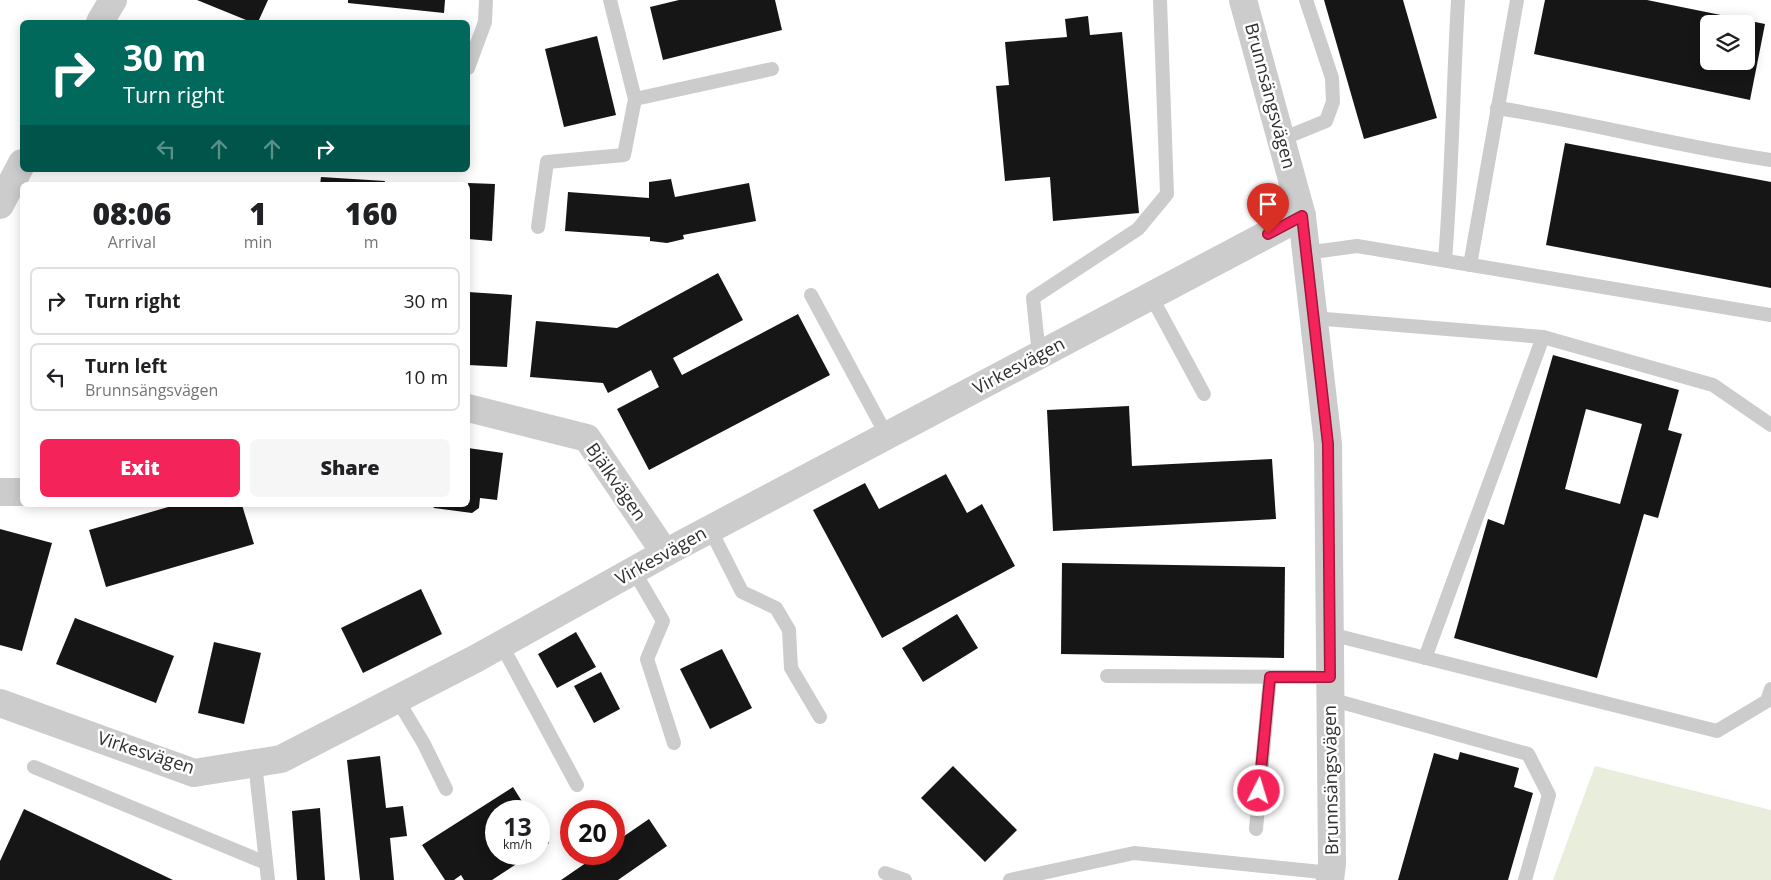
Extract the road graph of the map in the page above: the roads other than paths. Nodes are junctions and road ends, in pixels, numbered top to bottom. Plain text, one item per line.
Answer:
1 (113, 0) edge
2 (486, 0) edge
3 (610, 0) edge
4 (1160, 0) edge
5 (1244, 0) edge
6 (1306, 0) edge
7 (1458, 0) edge
8 (1517, 0) edge
9 (101, 20) edge
10 (470, 63) edge
11 (772, 69) dead end
12 (635, 99) junction
13 (1497, 108) junction
14 (1282, 139) junction
15 (1771, 160) edge
16 (20, 168) edge
17 (0, 205) edge
18 (1302, 216) junction
19 (538, 227) dead end
20 (1306, 253) junction
21 (1446, 260) junction
22 (1470, 265) junction
23 (811, 295) dead end
24 (1151, 296) junction
25 (1771, 315) edge
26 (1314, 318) junction
27 (1543, 337) junction
28 (1039, 355) junction
29 (1204, 394) dead end
30 (470, 409) edge
31 (1771, 425) edge
32 (887, 436) junction
33 (0, 492) edge
34 (20, 492) edge
35 (710, 529) junction
36 (665, 553) junction
37 (634, 570) junction
38 (1330, 634) junction
39 (501, 644) junction
40 (1425, 658) junction
41 (1107, 676) dead end
42 (1270, 677) junction
43 (1330, 688) junction
44 (1771, 689) edge
45 (398, 698) junction
46 (0, 703) edge
47 (820, 717) dead end
48 (674, 743) dead end
49 (255, 763) junction
50 (34, 767) dead end
51 (577, 785) dead end
52 (446, 789) dead end
53 (1256, 829) dead end
54 (266, 863) junction
55 (886, 873) dead end
56 (1331, 877) edge
57 (268, 880) edge
58 (904, 880) edge
59 (1010, 880) edge
60 (1525, 880) edge

1 - 9 street
2 - 10 lane
3 - 12 lane
4 - 28 lane
5 - 14 street, Brunnsängsvägen
6 - 14 lane
7 - 21 lane
8 - 13 lane
11 - 12 lane
12 - 19 lane
13 - 15 lane
13 - 22 lane
14 - 18 street, Brunnsängsvägen
16 - 17 street
18 - 20 street, Brunnsängsvägen
18 - 24 street, Virkesvägen
20 - 21 lane
20 - 26 street, Brunnsängsvägen
21 - 22 lane
22 - 25 lane
23 - 32 lane
24 - 28 street, Virkesvägen
24 - 29 lane
26 - 27 lane
26 - 38 street, Brunnsängsvägen
27 - 31 lane
27 - 40 lane
28 - 32 street, Virkesvägen
30 - 36 street, Bjälkvägen
32 - 35 street, Virkesvägen
33 - 34 street
35 - 36 street, Virkesvägen
35 - 47 lane
36 - 37 street, Virkesvägen
37 - 39 street, Virkesvägen
37 - 48 lane
38 - 40 lane
38 - 43 street, Brunnsängsvägen
39 - 45 street, Virkesvägen
39 - 51 lane
40 - 44 lane
41 - 42 lane
42 - 43 lane
42 - 53 lane
43 - 56 street, Brunnsängsvägen
43 - 60 lane
45 - 49 street, Virkesvägen
45 - 52 lane
46 - 49 street, Virkesvägen
49 - 54 lane
50 - 54 lane
54 - 57 lane
55 - 58 lane
56 - 59 lane

